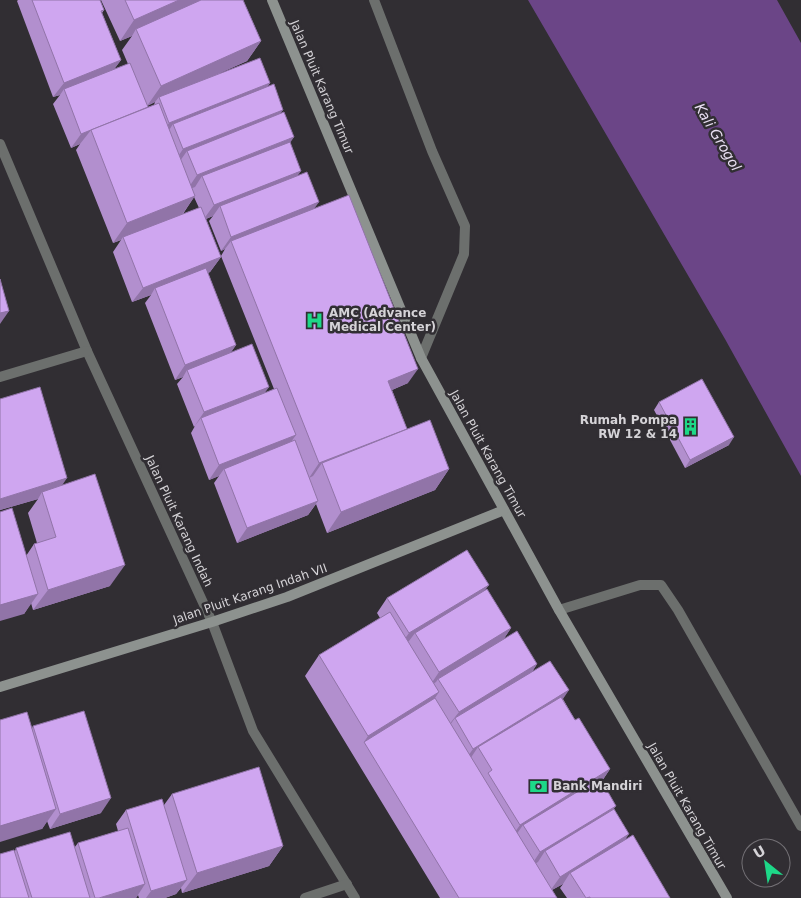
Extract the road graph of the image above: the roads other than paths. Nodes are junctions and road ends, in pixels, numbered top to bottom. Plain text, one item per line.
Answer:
1 (272, 0) edge
2 (374, 0) edge
3 (0, 144) edge
4 (86, 350) junction
5 (421, 358) junction
6 (0, 377) edge
7 (504, 510) junction
8 (559, 610) junction
9 (212, 622) junction
10 (0, 687) edge
11 (801, 826) edge
12 (347, 884) junction
13 (305, 898) edge
14 (356, 898) edge
15 (726, 898) edge

1 - 5 street, Jalan Pluit Karang Timur
2 - 5 street
3 - 4 street, Jalan Pluit Karang Indah
4 - 6 street
4 - 9 street, Jalan Pluit Karang Indah
5 - 7 street, Jalan Pluit Karang Timur
7 - 8 street, Jalan Pluit Karang Timur
7 - 9 street, Jalan Pluit Karang Indah VII
8 - 11 street
8 - 15 street, Jalan Pluit Karang Timur
9 - 10 street, Jalan Pluit Karang Indah VII
9 - 12 street, Jalan Pluit Karang Indah
12 - 13 street
12 - 14 street, Jalan Pluit Karang Indah

